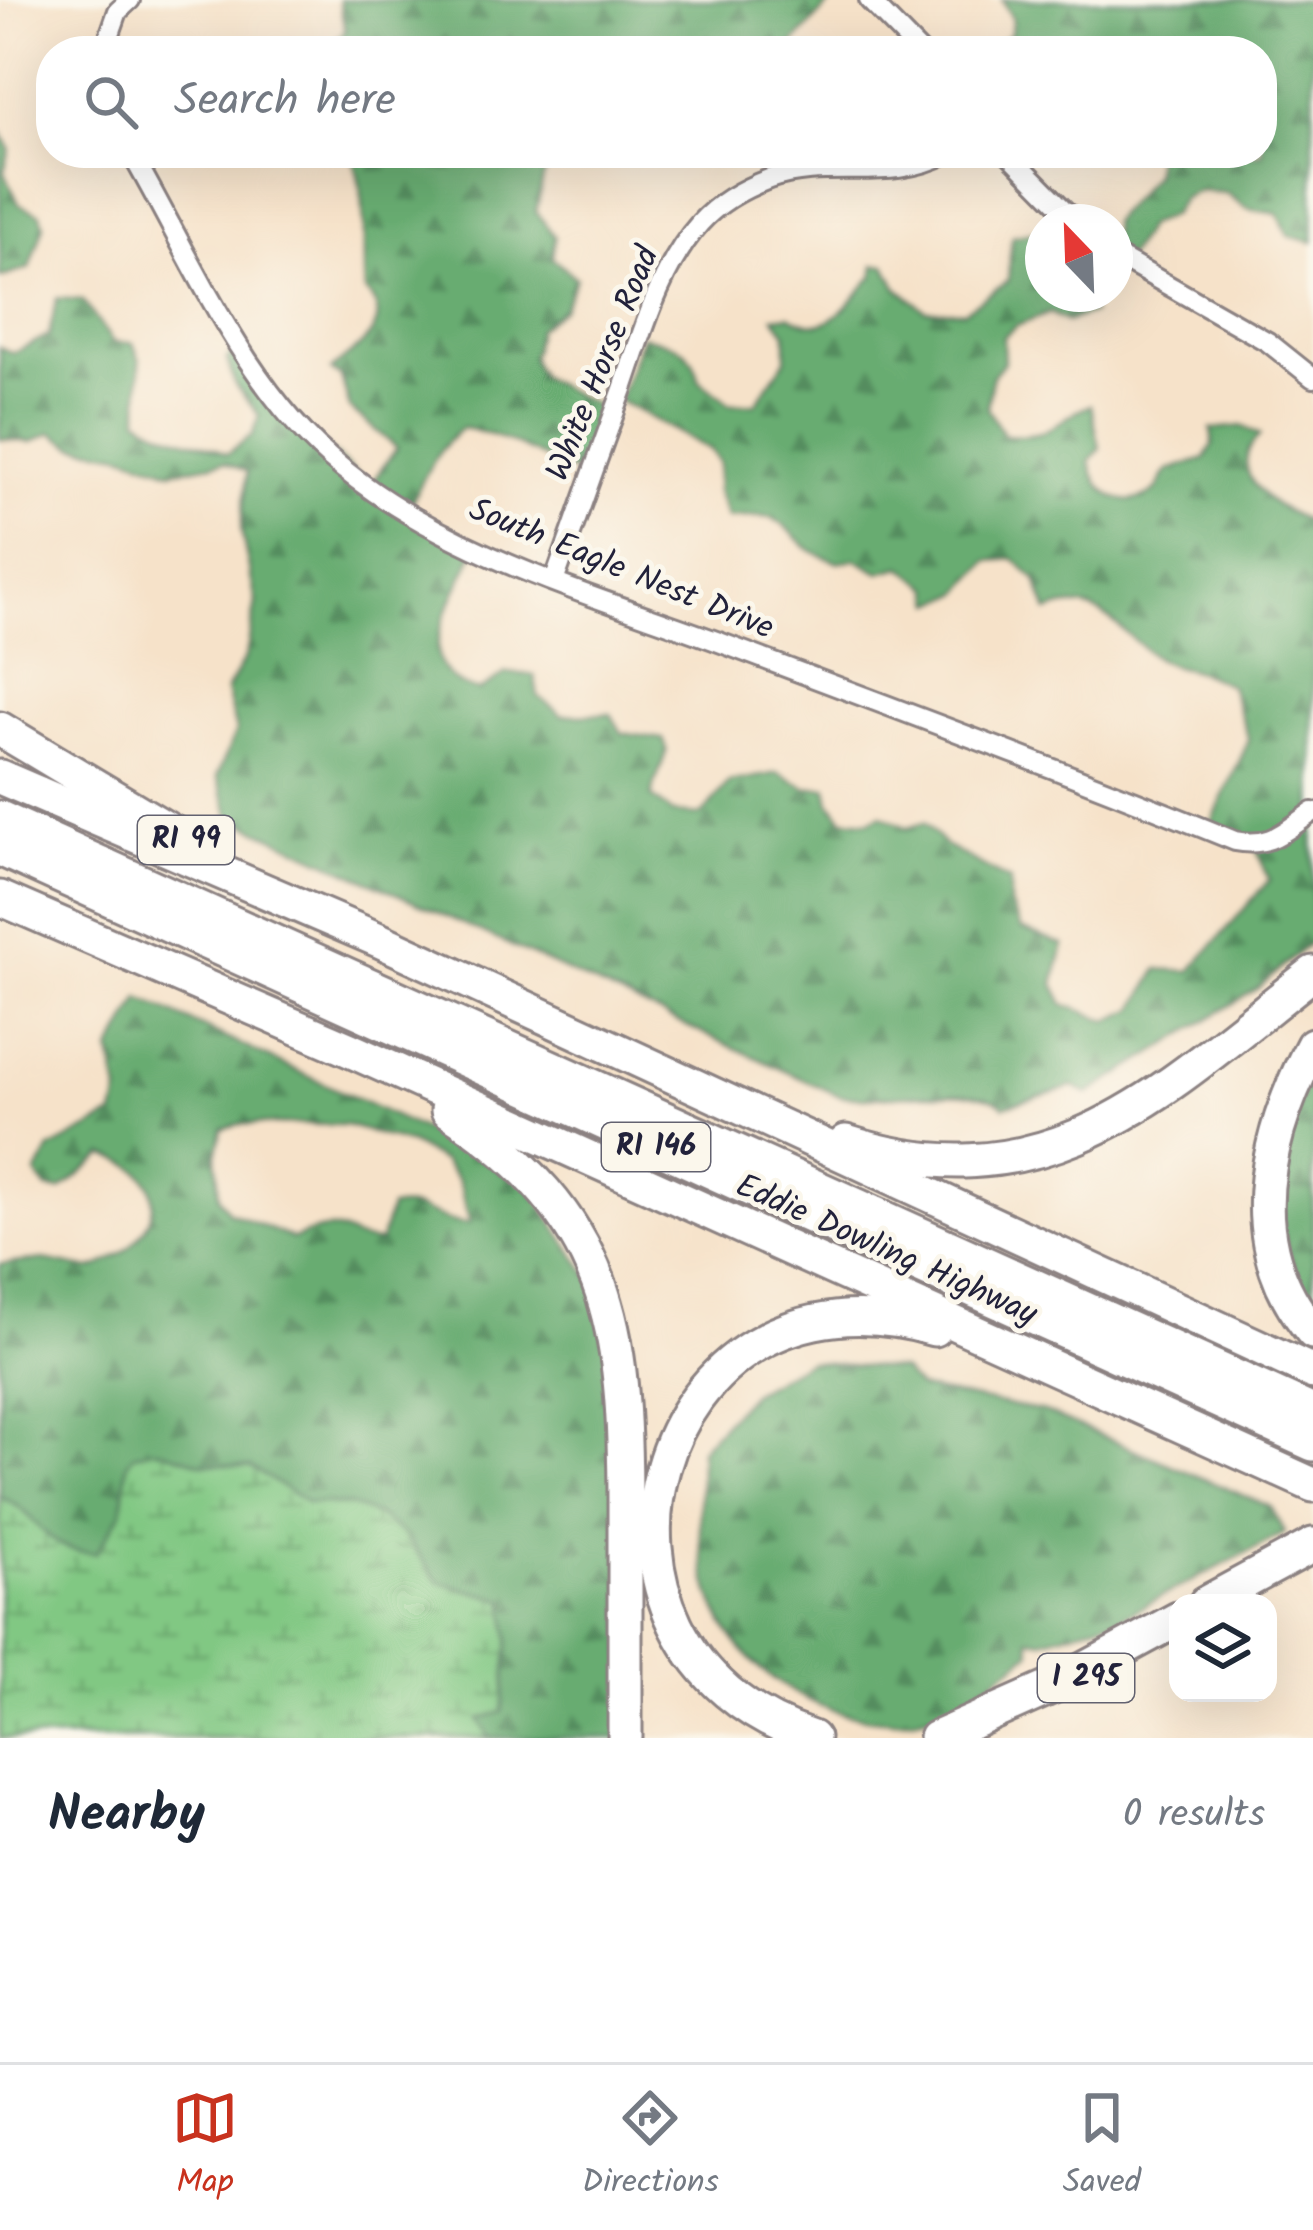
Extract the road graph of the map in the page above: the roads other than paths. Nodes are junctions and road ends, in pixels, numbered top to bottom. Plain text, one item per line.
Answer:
1 (130, 0) edge
2 (869, 0) edge
3 (109, 36) edge
4 (904, 36) edge
5 (140, 168) edge
6 (816, 168) edge
7 (844, 168) edge
8 (914, 168) edge
9 (1023, 168) edge
10 (1058, 204) edge
11 (1133, 265) edge
12 (1313, 378) edge
13 (555, 579) junction
14 (0, 729) edge
15 (0, 777) edge
16 (1313, 812) edge
17 (0, 818) edge
18 (0, 849) edge
19 (0, 898) edge
20 (380, 940) junction
21 (1313, 973) edge
22 (1313, 1045) edge
23 (350, 1050) junction
24 (650, 1069) junction
25 (1313, 1332) edge
26 (1313, 1372) edge
27 (1077, 1378) junction
28 (1313, 1412) edge
29 (1313, 1444) edge
30 (1313, 1485) edge
31 (1302, 1551) edge
32 (1224, 1594) edge
33 (1169, 1625) edge
34 (1169, 1626) edge
35 (625, 1738) edge
36 (812, 1738) edge
37 (936, 1738) edge
38 (997, 1738) edge

1 - 3 street
2 - 4 street
5 - 13 street, South Eagle Nest Drive
6 - 13 street, White Horse Road
7 - 8 street, White Horse Road
9 - 10 street
11 - 12 street
13 - 16 street, South Eagle Nest Drive
14 - 20 highway, RI 99
15 - 20 highway
17 - 28 highway, Eddie Dowling Highway / RI 146
18 - 29 highway, Eddie Dowling Highway / RI 146
19 - 23 highway
20 - 24 highway
21 - 24 highway
22 - 25 highway
23 - 27 highway
23 - 35 highway
24 - 26 highway
27 - 30 highway
27 - 36 highway
31 - 32 highway
33 - 37 highway
34 - 38 highway, I 295

